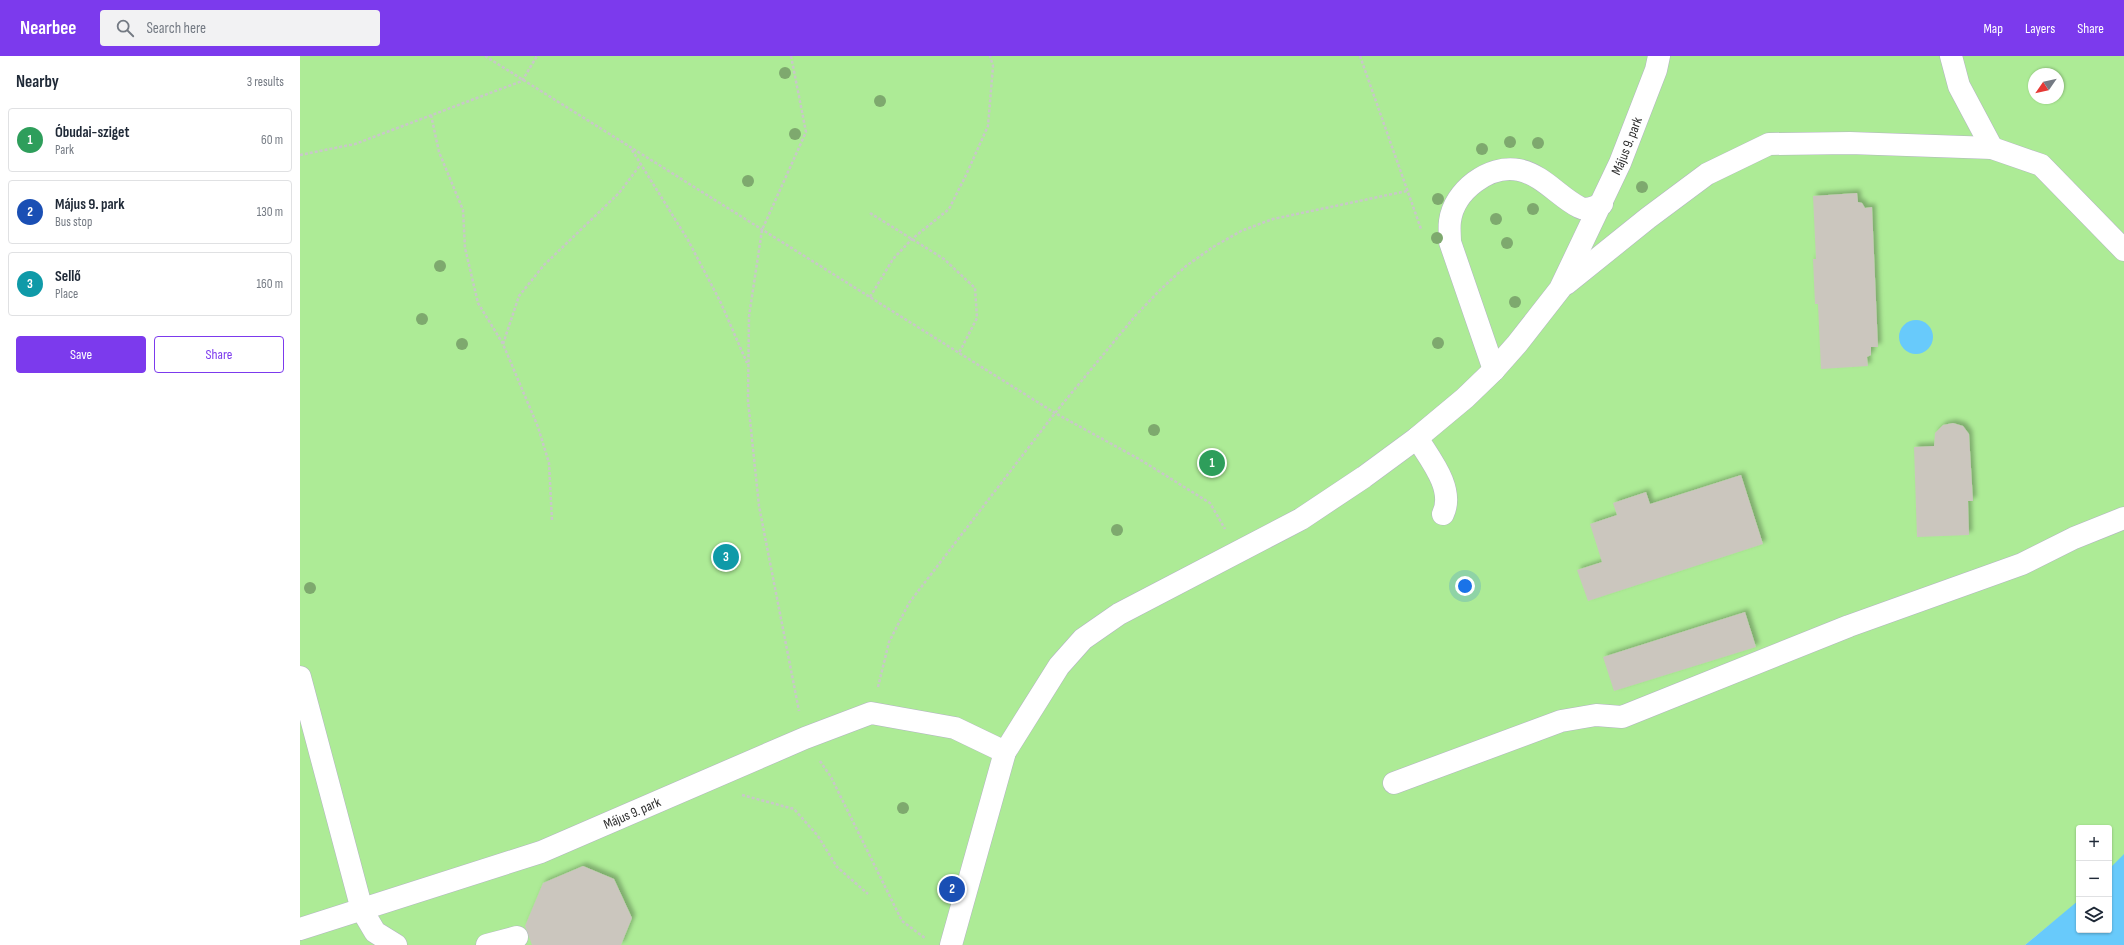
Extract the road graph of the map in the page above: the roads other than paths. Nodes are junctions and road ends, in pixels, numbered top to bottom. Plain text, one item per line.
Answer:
1 (1659, 56) edge
2 (1951, 56) edge
3 (1992, 148) junction
4 (1570, 201) junction
5 (1602, 204) junction
6 (1589, 233) junction
7 (2124, 250) edge
8 (1560, 289) junction
9 (1494, 370) junction
10 (1417, 438) junction
11 (1443, 514) dead end
12 (2124, 518) edge
13 (300, 678) edge
14 (1005, 752) junction
15 (1394, 783) dead end
16 (362, 910) junction
17 (300, 929) edge
18 (517, 937) dead end
19 (396, 945) edge
20 (487, 945) edge
21 (951, 945) edge

1 - 5 street, Május 9. park
2 - 3 street
3 - 7 street
3 - 8 street
4 - 5 street
4 - 6 street
4 - 9 street
5 - 6 street, Május 9. park
6 - 8 street, Május 9. park
8 - 9 street
9 - 10 street
10 - 11 street
10 - 14 street
12 - 15 street
13 - 16 street
14 - 16 street, Május 9. park
14 - 21 street
16 - 17 street, Május 9. park
16 - 19 street
18 - 20 street

